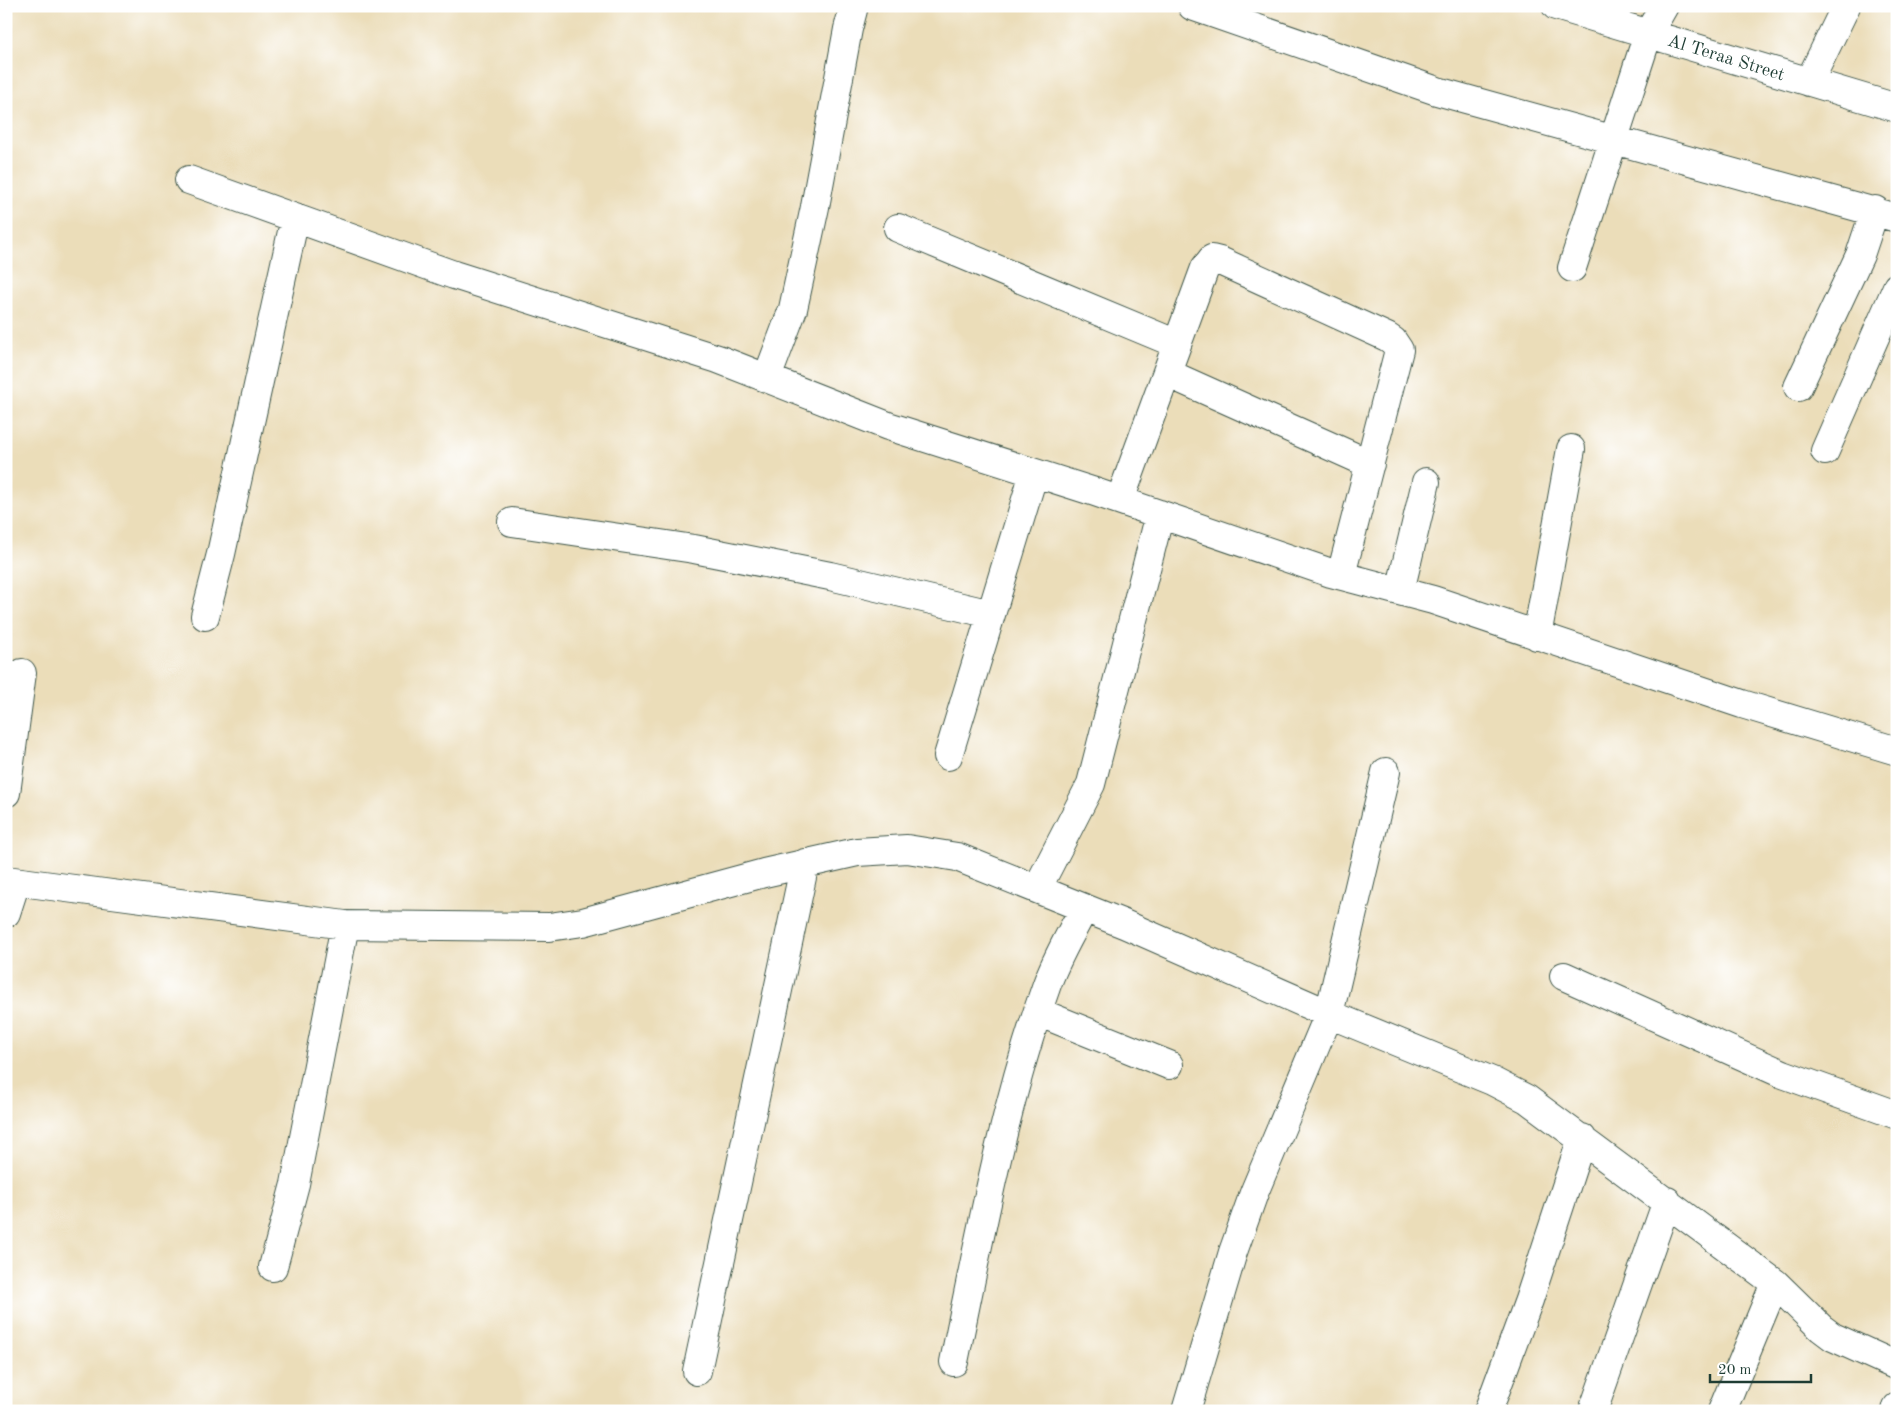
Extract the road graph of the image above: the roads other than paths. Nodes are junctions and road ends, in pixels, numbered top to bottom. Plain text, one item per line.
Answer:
1 (1192, 6) edge
2 (1556, 6) edge
3 (1664, 6) edge
4 (1846, 6) edge
5 (853, 10) dead end
6 (1648, 34) junction
7 (1809, 82) junction
8 (1897, 108) edge
9 (1614, 141) junction
10 (190, 180) dead end
11 (1886, 214) edge
12 (296, 218) junction
13 (898, 228) dead end
14 (1572, 268) dead end
15 (1897, 287) edge
16 (1177, 344) junction
17 (1167, 373) junction
18 (767, 378) junction
19 (1798, 387) dead end
20 (1571, 449) dead end
21 (1825, 451) dead end
22 (1370, 464) junction
23 (1034, 473) junction
24 (1426, 482) dead end
25 (1120, 500) junction
26 (1160, 514) junction
27 (512, 522) dead end
28 (1341, 575) junction
29 (1400, 591) junction
30 (991, 614) junction
31 (205, 616) dead end
32 (1537, 636) junction
33 (22, 673) dead end
34 (1897, 751) edge
35 (948, 756) dead end
36 (1386, 772) dead end
37 (6, 793) edge
38 (805, 863) junction
39 (11, 881) edge
40 (1037, 889) junction
41 (1084, 908) junction
42 (6, 913) edge
43 (345, 925) junction
44 (1564, 976) dead end
45 (1038, 1012) junction
46 (1329, 1014) junction
47 (1169, 1065) dead end
48 (1897, 1115) edge
49 (1582, 1138) junction
50 (1667, 1201) junction
51 (273, 1267) dead end
52 (1775, 1283) junction
53 (954, 1362) dead end
54 (1897, 1366) edge
55 (697, 1371) dead end
56 (1897, 1406) edge
57 (1186, 1411) edge
58 (1488, 1411) edge
59 (1593, 1411) edge
60 (1722, 1411) edge
61 (1896, 1411) edge

1 - 9 street
2 - 6 street, Al Teraa Street
3 - 6 street
4 - 7 street
5 - 18 street
6 - 7 street, Al Teraa Street
6 - 9 street
7 - 8 street, Al Teraa Street
9 - 11 street
9 - 14 street
10 - 12 street
11 - 19 street
12 - 18 street
12 - 31 street
13 - 16 street
15 - 21 street
16 - 17 street
16 - 22 street
17 - 22 street
17 - 25 street
18 - 23 street
20 - 32 street
22 - 28 street
23 - 25 street
23 - 30 street
24 - 29 street
25 - 26 street
26 - 28 street
26 - 40 street
27 - 30 street
28 - 29 street
29 - 32 street
30 - 35 street
32 - 34 street
33 - 37 street
36 - 46 street
38 - 40 street
38 - 43 street
38 - 55 street
39 - 42 street
39 - 43 street
40 - 41 street
41 - 45 street
41 - 46 street
43 - 51 street
44 - 48 street
45 - 47 street
45 - 53 street
46 - 49 street
46 - 57 street
49 - 50 street
49 - 58 street
50 - 52 street
50 - 59 street
52 - 54 street
52 - 60 street
56 - 61 street

